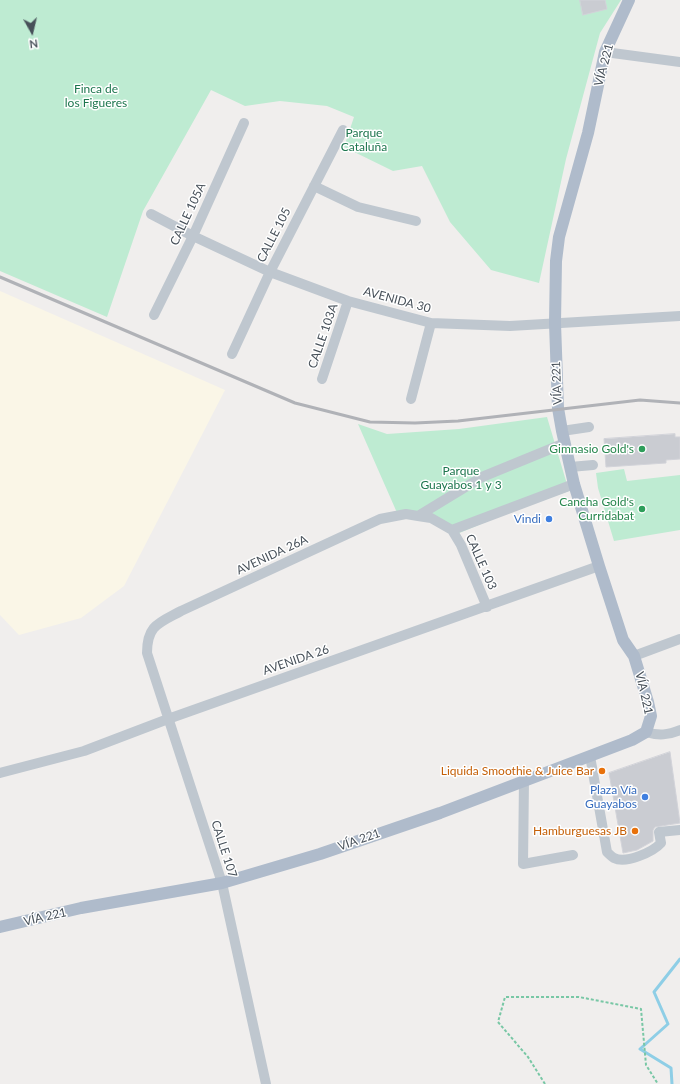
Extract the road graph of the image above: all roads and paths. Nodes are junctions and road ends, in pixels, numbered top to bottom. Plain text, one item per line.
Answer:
1 (629, 0) edge
2 (605, 52) junction
3 (680, 62) edge
4 (244, 123) dead end
5 (343, 130) dead end
6 (314, 186) junction
7 (151, 214) dead end
8 (416, 221) dead end
9 (193, 236) junction
10 (270, 272) junction
11 (348, 301) junction
12 (154, 315) dead end
13 (680, 316) edge
14 (431, 323) junction
15 (556, 323) junction
16 (232, 354) dead end
17 (322, 379) dead end
18 (411, 399) dead end
19 (589, 427) dead end
20 (563, 437) junction
21 (593, 465) dead end
22 (570, 467) junction
23 (574, 484) junction
24 (406, 514) joint
25 (418, 516) junction
26 (452, 530) junction
27 (599, 566) junction
28 (487, 607) junction
29 (153, 627) joint
30 (680, 639) edge
31 (634, 656) junction
32 (168, 719) junction
33 (680, 730) edge
34 (646, 732) junction
35 (590, 756) junction
36 (0, 773) edge
37 (524, 780) junction
38 (680, 830) edge
39 (573, 855) dead end
40 (222, 883) junction
41 (0, 927) edge
42 (266, 1084) edge
43 (545, 1084) edge
44 (658, 1084) edge

1 - 2 main road, VÍA 221
2 - 3 street
2 - 15 main road, VÍA 221
4 - 9 street, CALLE 105A
5 - 6 street, CALLE 105
6 - 8 street
6 - 10 street, CALLE 105
7 - 9 street, AVENIDA 30
9 - 10 street, AVENIDA 30
9 - 12 street, CALLE 105A
10 - 11 street, AVENIDA 30
10 - 16 street, CALLE 105
11 - 14 street, AVENIDA 30
11 - 17 street, CALLE 103A
13 - 15 street, AVENIDA 30
14 - 15 street, AVENIDA 30
14 - 18 street
15 - 20 main road, VÍA 221
19 - 20 street
20 - 22 main road, VÍA 221
20 - 25 street
21 - 22 street
22 - 23 main road, VÍA 221
23 - 26 street
23 - 27 main road, VÍA 221
24 - 25 street, CALLE 103
24 - 29 street, AVENIDA 26A
25 - 26 street, CALLE 103
26 - 28 street, CALLE 103
27 - 28 street, AVENIDA 26
27 - 31 main road, VÍA 221
28 - 32 street, AVENIDA 26
29 - 32 street, CALLE 107
30 - 31 street
31 - 34 main road, VÍA 221
32 - 36 street, AVENIDA 26
32 - 40 street, CALLE 107
33 - 34 street
34 - 35 main road, VÍA 221
35 - 37 main road, VÍA 221
35 - 38 street
37 - 39 street
37 - 40 main road, VÍA 221
40 - 41 main road, VÍA 221
40 - 42 street, CALLE 107
43 - 44 path

